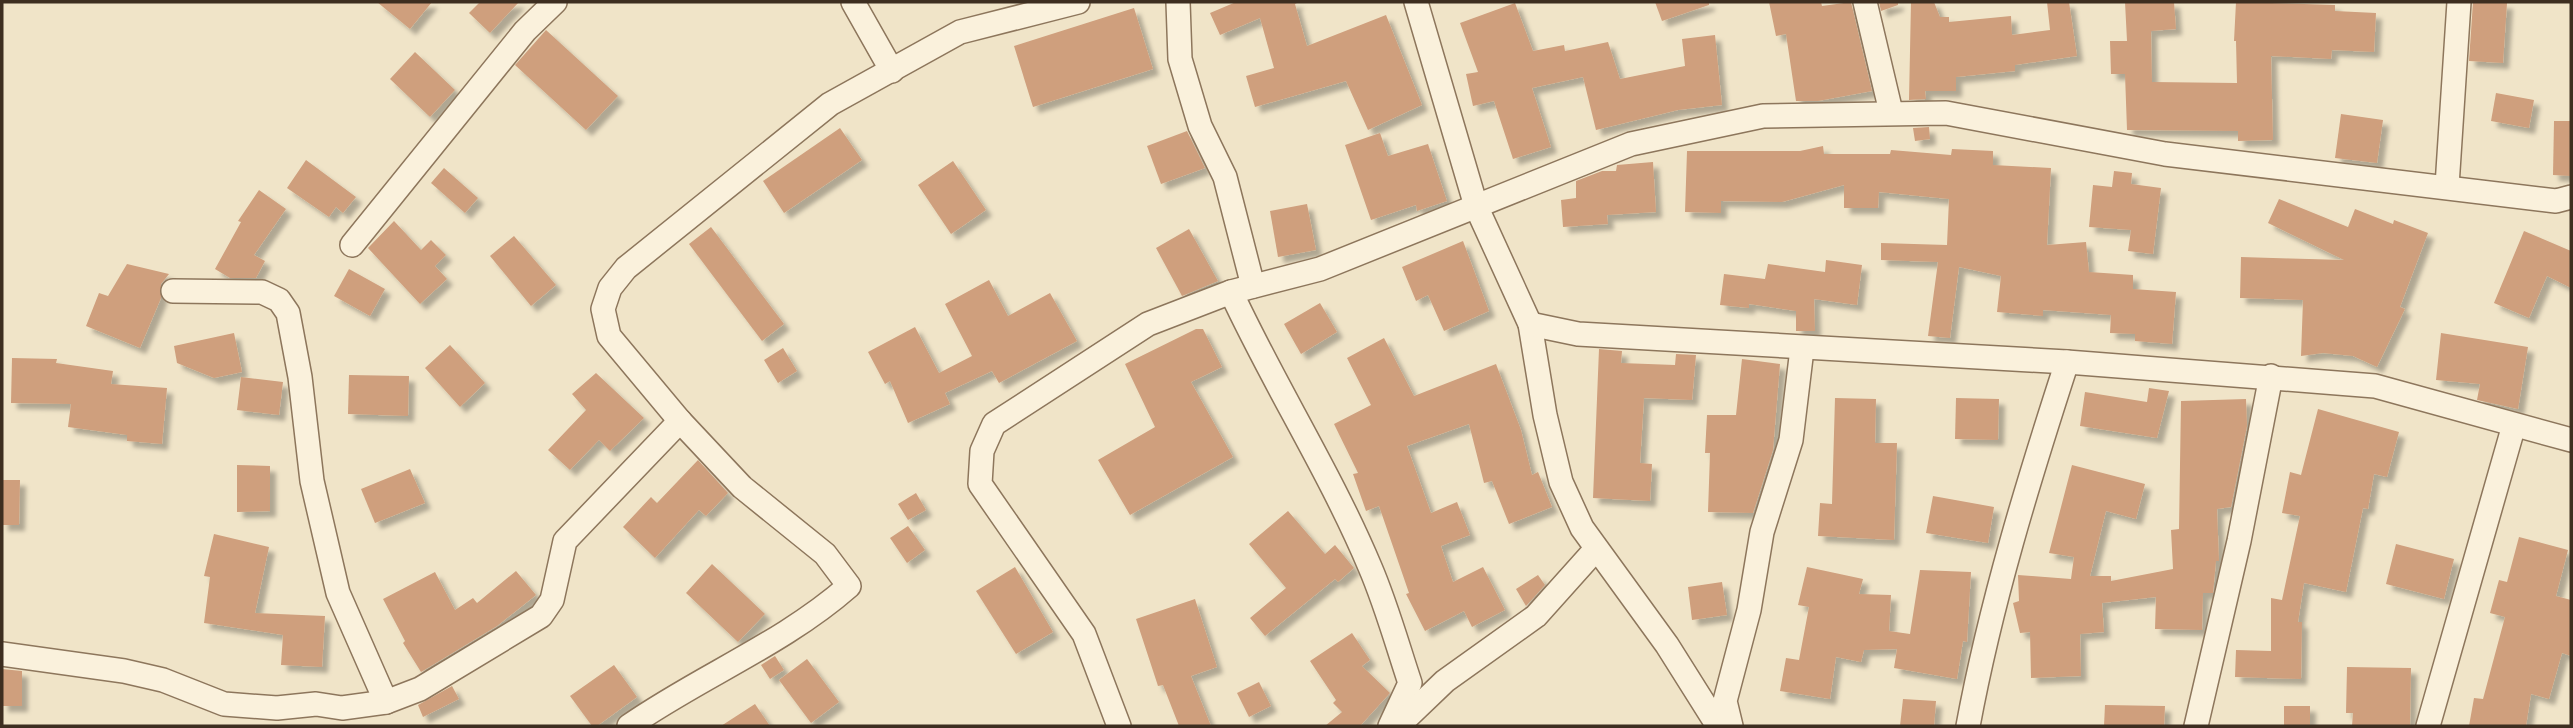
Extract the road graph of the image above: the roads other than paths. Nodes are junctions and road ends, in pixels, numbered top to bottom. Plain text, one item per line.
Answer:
1 (555, 2) edge
2 (853, 2) edge
3 (1078, 2) edge
4 (1178, 2) edge
5 (1416, 2) edge
6 (1865, 2) edge
7 (2459, 2) edge
8 (892, 71) junction
9 (1891, 112) junction
10 (2447, 186) junction
11 (2571, 197) edge
12 (1476, 206) junction
13 (352, 245) dead end
14 (1242, 289) junction
15 (173, 292) dead end
16 (1530, 324) junction
17 (1802, 349) junction
18 (2067, 362) junction
19 (2271, 376) junction
20 (680, 421) junction
21 (2514, 425) junction
22 (2571, 440) edge
23 (1597, 549) junction
24 (2, 654) edge
25 (386, 702) junction
26 (629, 726) edge
27 (1119, 726) edge
28 (1390, 726) edge
29 (1398, 726) edge
30 (1718, 726) edge
31 (1731, 726) edge
32 (1968, 726) edge
33 (2196, 726) edge
34 (2428, 726) edge

1 - 13 street
2 - 8 street
3 - 8 street
4 - 14 street
5 - 12 street
6 - 9 street
7 - 10 street
8 - 20 street
9 - 10 street
9 - 12 street
10 - 11 street
12 - 14 street
12 - 16 street
14 - 27 street
14 - 28 street
15 - 25 street
16 - 17 street
16 - 23 street
17 - 18 street
17 - 31 street
18 - 19 street
18 - 32 street
19 - 21 street
19 - 33 street
20 - 25 street
20 - 26 street
21 - 22 street
21 - 34 street
23 - 29 street
23 - 30 street
24 - 25 street

